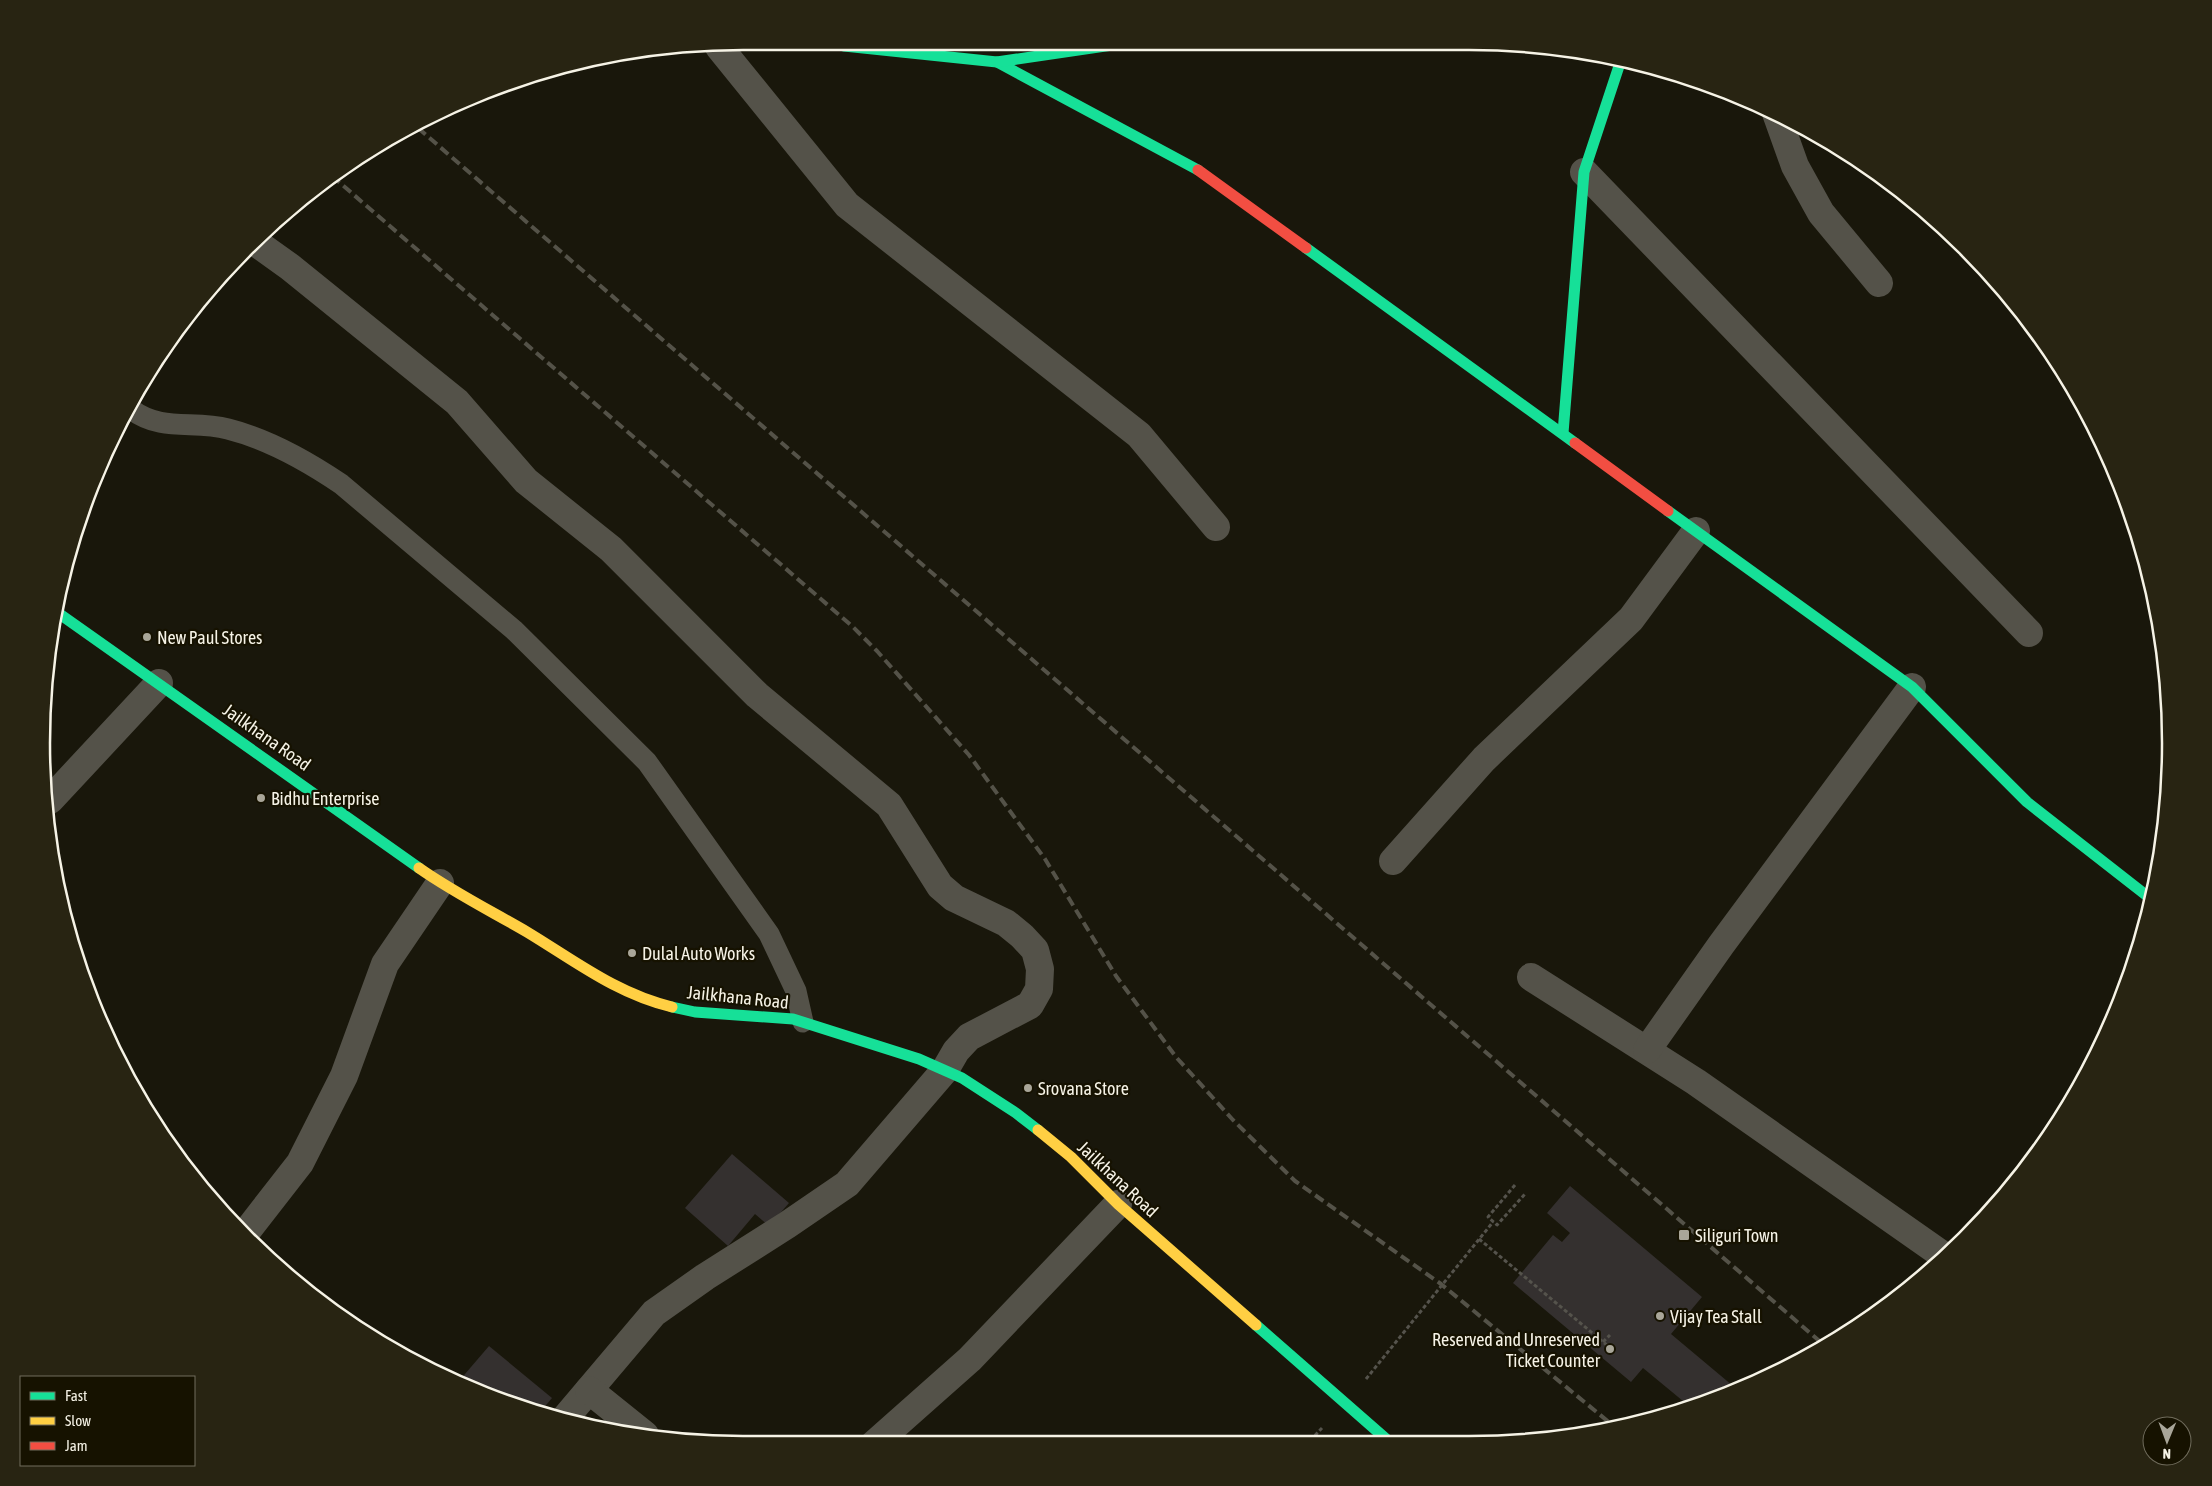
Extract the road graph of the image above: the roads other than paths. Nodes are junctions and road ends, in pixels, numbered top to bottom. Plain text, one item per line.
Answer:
1 (722, 50) edge
2 (926, 50) edge
3 (1078, 50) edge
4 (997, 62) junction
5 (1619, 67) edge
6 (1780, 123) edge
7 (1584, 172) junction
8 (260, 246) edge
9 (1879, 283) dead end
10 (134, 412) edge
11 (1563, 434) junction
12 (1216, 527) dead end
13 (1696, 530) junction
14 (62, 615) edge
15 (2030, 633) dead end
16 (158, 683) junction
17 (1912, 688) junction
18 (52, 798) edge
19 (1393, 861) dead end
20 (440, 883) junction
21 (2145, 895) edge
22 (1531, 976) dead end
23 (803, 1022) junction
24 (1647, 1050) junction
25 (945, 1070) junction
26 (1118, 1204) junction
27 (249, 1229) edge
28 (1939, 1252) edge
29 (589, 1390) junction
30 (570, 1413) edge
31 (635, 1427) edge
32 (883, 1436) edge
33 (1382, 1436) edge

1 - 12 street
2 - 4 street
3 - 4 street
4 - 11 street
5 - 7 street
6 - 9 street
7 - 11 street
7 - 15 street
8 - 25 street
10 - 23 lane
11 - 13 street
13 - 17 street
13 - 19 street
14 - 16 street, Jailkhana Road
16 - 18 street
16 - 20 street, Jailkhana Road
17 - 21 street
17 - 24 street
20 - 23 street, Jailkhana Road
20 - 27 street
22 - 24 street
23 - 25 street, Jailkhana Road
24 - 28 street
25 - 26 street, Jailkhana Road
25 - 29 street
26 - 32 street
26 - 33 street, Jailkhana Road
29 - 30 street
29 - 31 street

